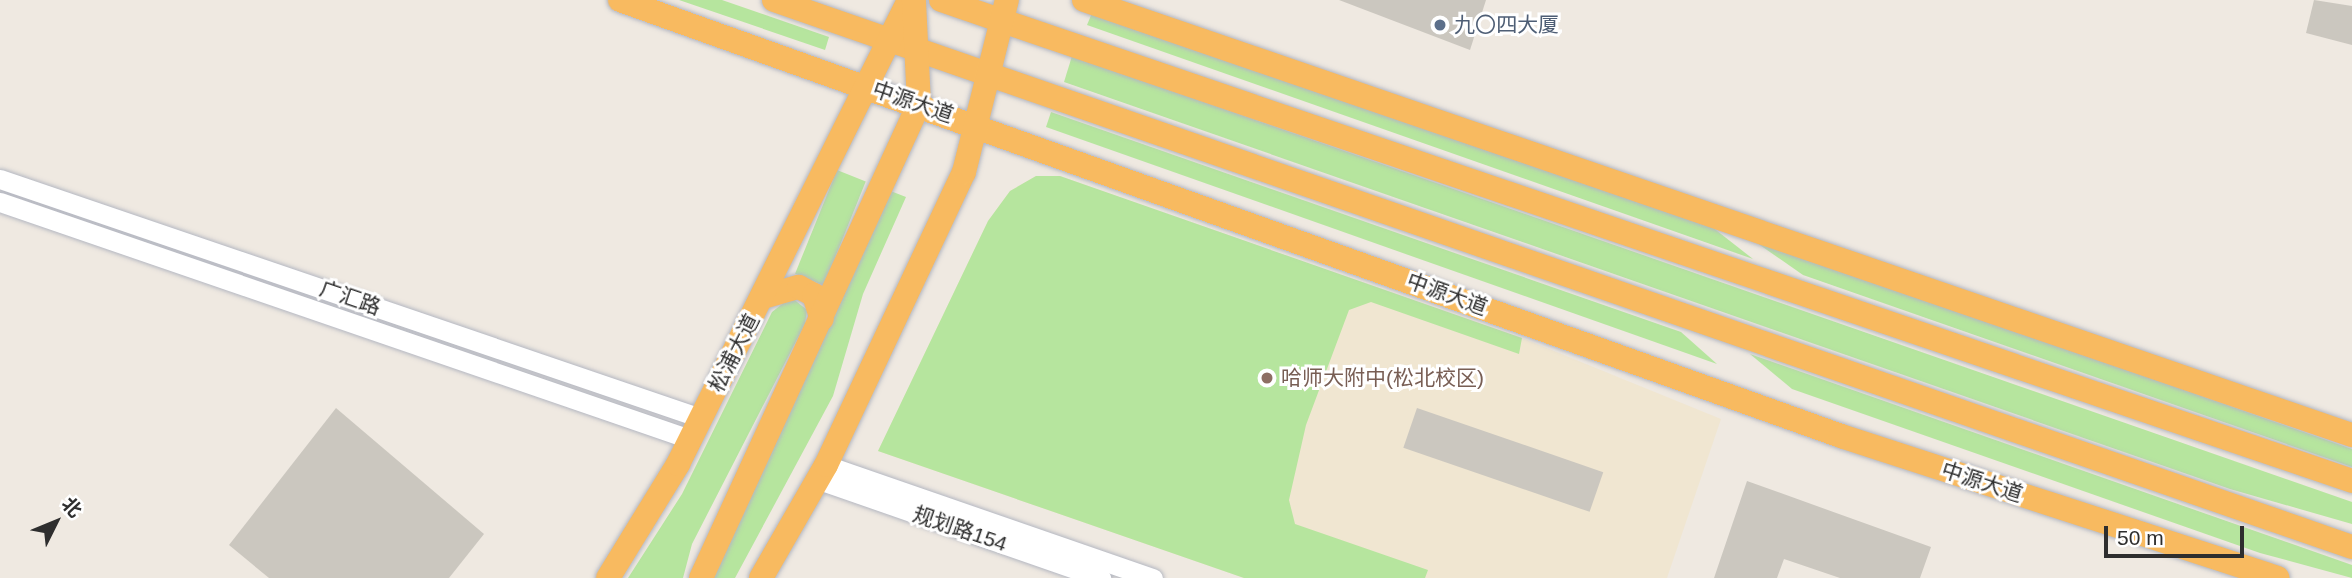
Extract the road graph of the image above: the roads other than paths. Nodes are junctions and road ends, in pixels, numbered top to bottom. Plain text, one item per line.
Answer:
1 (620, 0) edge
2 (774, 0) edge
3 (912, 0) edge
4 (941, 0) edge
5 (1084, 0) edge
6 (1005, 11) edge
7 (890, 40) junction
8 (917, 50) junction
9 (988, 75) junction
10 (867, 86) junction
11 (919, 104) junction
12 (976, 124) junction
13 (0, 179) edge
14 (0, 202) edge
15 (763, 297) junction
16 (822, 319) junction
17 (695, 429) junction
18 (2352, 435) edge
19 (823, 472) junction
20 (2352, 481) edge
21 (2352, 547) edge
22 (608, 578) edge
23 (701, 578) edge
24 (761, 578) edge
25 (1101, 578) edge
26 (1153, 578) edge
27 (2277, 578) edge

1 - 10 highway, 中源大道
2 - 7 highway
3 - 7 highway, 松浦大道
3 - 8 highway
4 - 6 highway
5 - 18 highway
6 - 9 highway
6 - 20 highway
7 - 8 highway
7 - 10 highway, 松浦大道
8 - 9 highway
8 - 11 highway
9 - 12 highway
9 - 21 highway
10 - 11 highway, 中源大道
10 - 15 highway, 松浦大道
11 - 12 highway, 中源大道
11 - 16 highway
12 - 19 highway
12 - 27 highway, 中源大道
13 - 17 street, 广汇路
14 - 17 street, 广汇路
15 - 16 highway
15 - 17 highway, 松浦大道
16 - 23 highway
17 - 22 highway, 松浦大道
19 - 24 highway
19 - 25 street, 规划路154
19 - 26 street

